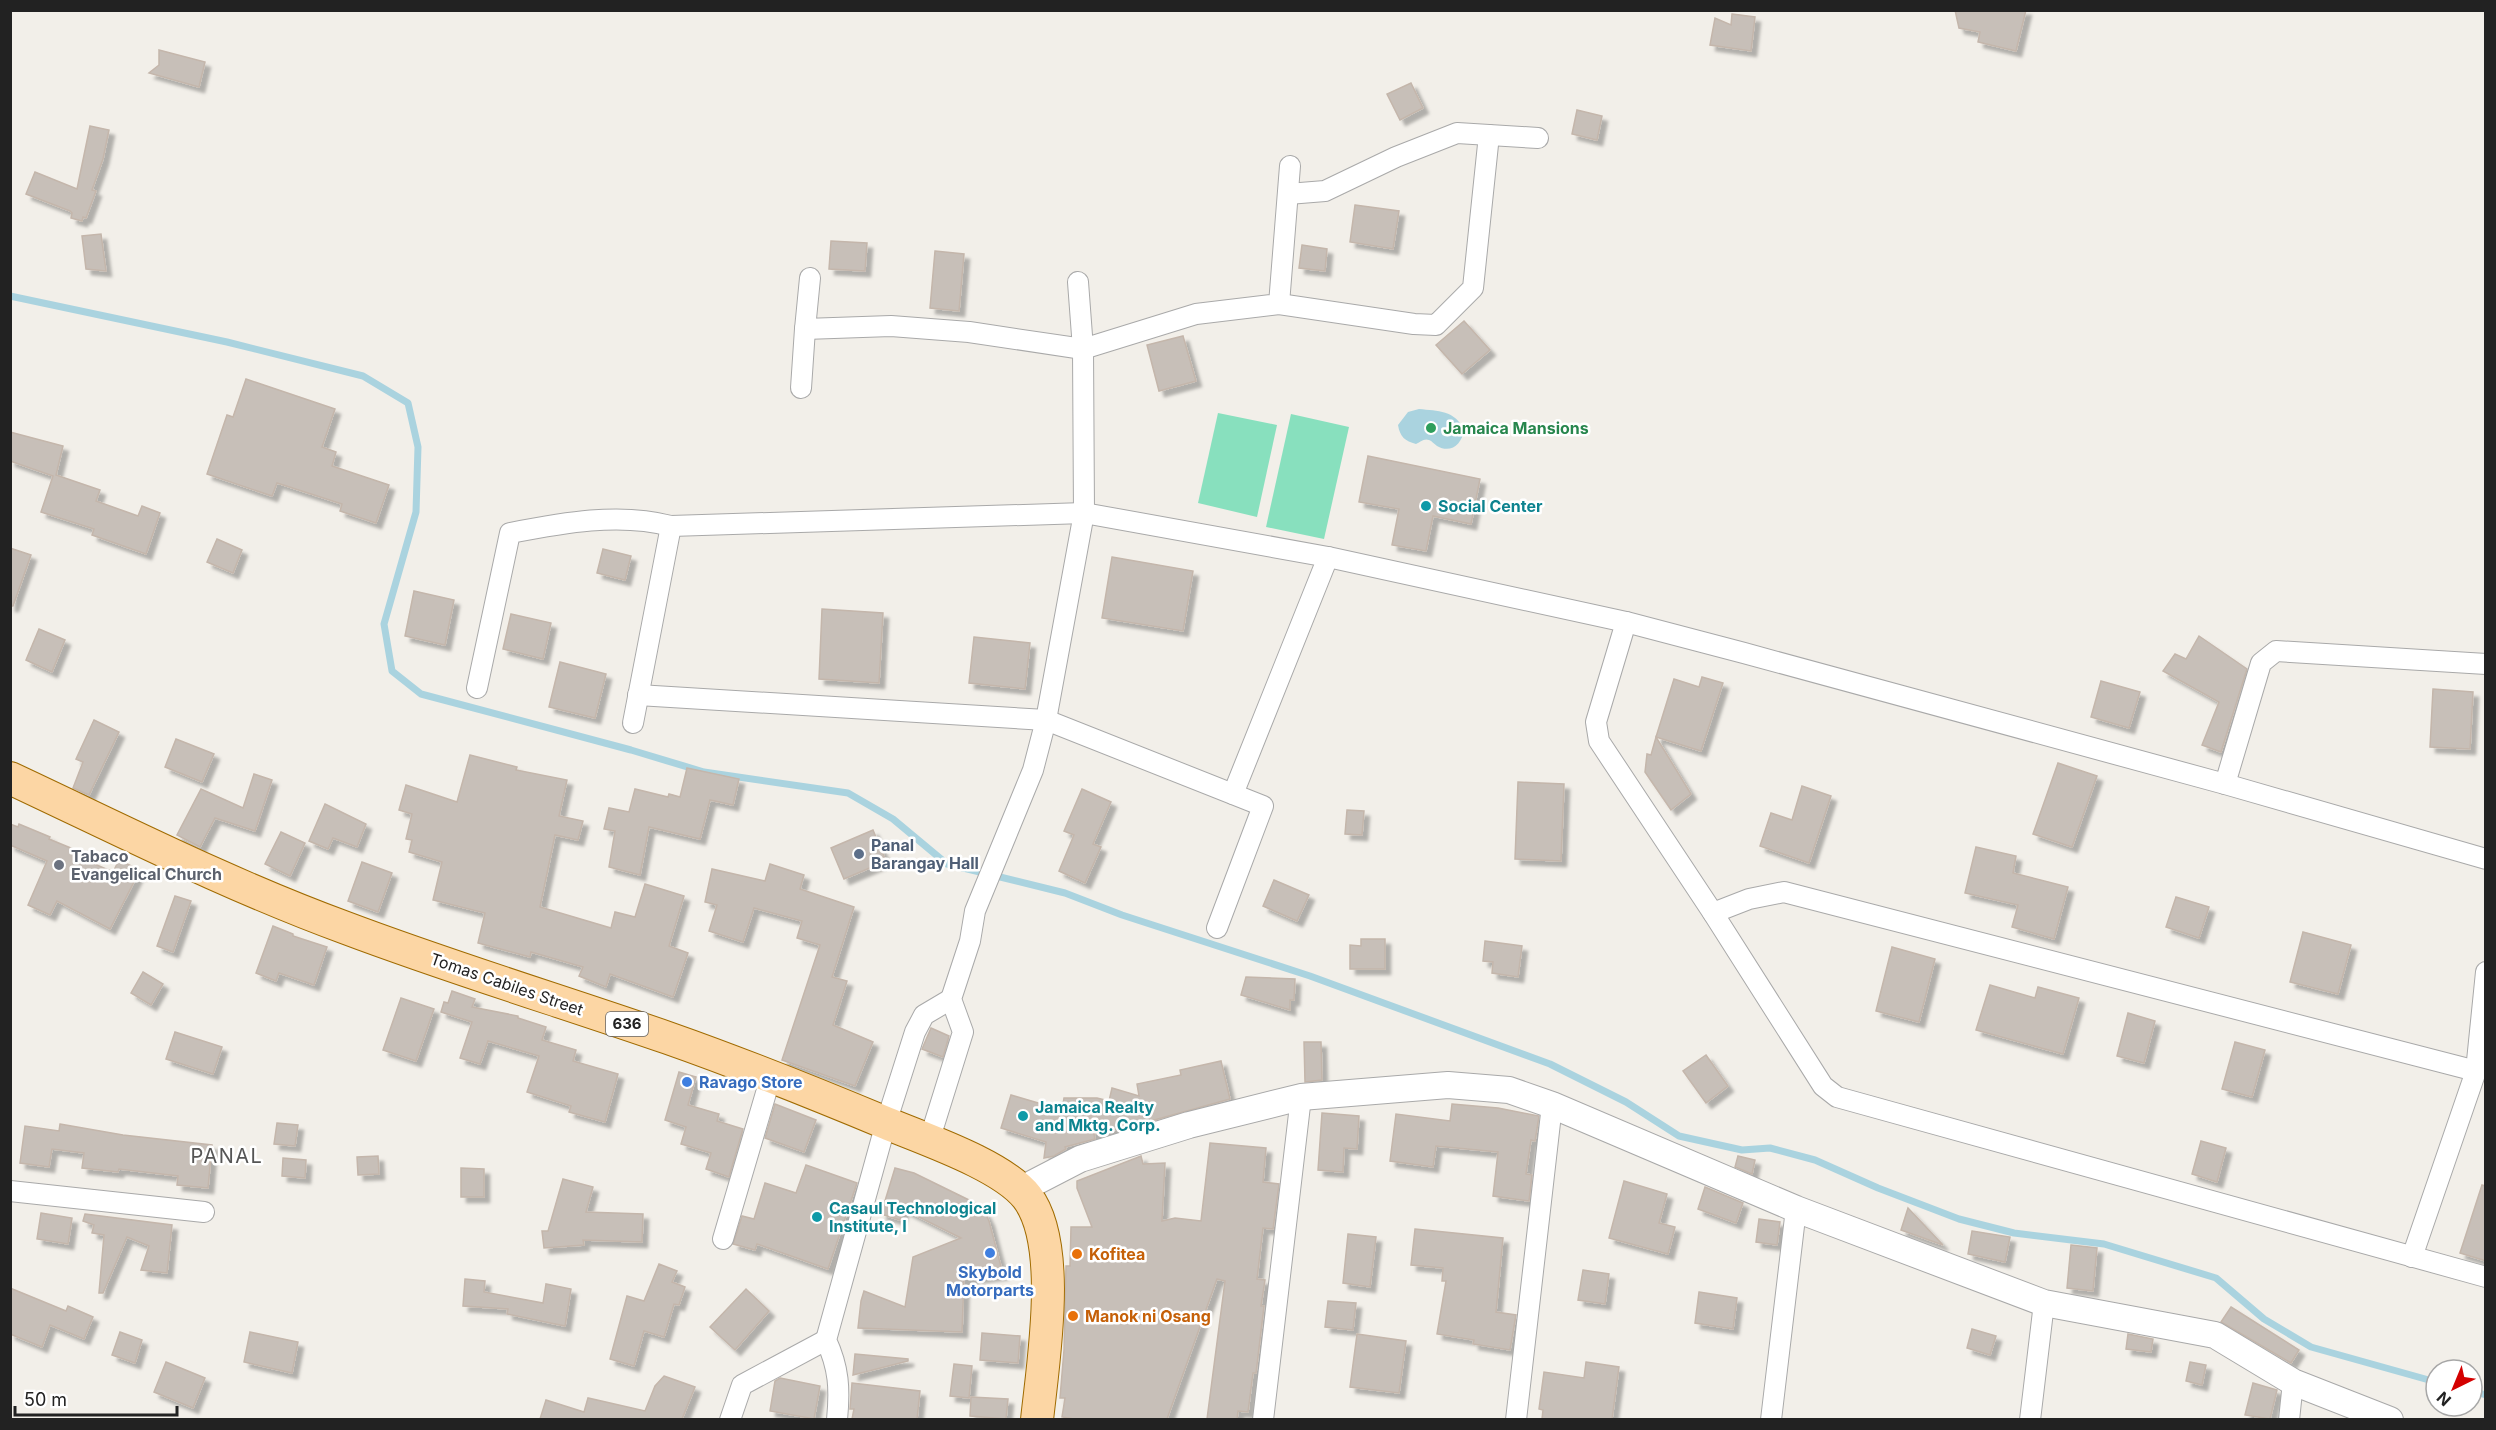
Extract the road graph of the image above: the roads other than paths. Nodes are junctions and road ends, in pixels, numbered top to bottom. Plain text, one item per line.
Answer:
1 (1489, 135) junction
2 (1538, 138) dead end
3 (1290, 166) dead end
4 (1288, 194) junction
5 (810, 278) dead end
6 (1078, 282) dead end
7 (1280, 304) junction
8 (805, 329) junction
9 (1083, 349) junction
10 (801, 388) dead end
11 (1084, 513) junction
12 (671, 526) junction
13 (1328, 557) junction
14 (1626, 622) junction
15 (2486, 664) edge
16 (477, 688) dead end
17 (638, 696) junction
18 (1046, 720) junction
19 (633, 723) dead end
20 (10, 778) edge
21 (2225, 784) junction
22 (1233, 794) junction
23 (2486, 859) edge
24 (1713, 913) junction
25 (1216, 928) dead end
26 (2486, 972) edge
27 (951, 999) junction
28 (2476, 1071) junction
29 (771, 1076) junction
30 (1301, 1097) junction
31 (1552, 1105) junction
32 (886, 1123) junction
33 (928, 1141) junction
34 (1020, 1190) junction
35 (10, 1191) edge
36 (1796, 1209) junction
37 (204, 1212) dead end
38 (723, 1239) dead end
39 (2412, 1257) junction
40 (2486, 1277) edge
41 (2044, 1303) junction
42 (825, 1340) junction
43 (2293, 1382) junction
44 (730, 1419) edge
45 (837, 1419) edge
46 (1038, 1419) edge
47 (1263, 1419) edge
48 (1516, 1419) edge
49 (1771, 1419) edge
50 (2030, 1419) edge
51 (2289, 1419) edge
52 (2390, 1419) edge

1 - 2 street
1 - 4 street
1 - 7 street
3 - 4 street
4 - 7 street
5 - 8 street
6 - 9 street
7 - 9 street
8 - 9 street
8 - 10 street
9 - 11 street
11 - 12 street
11 - 13 street
11 - 18 street
12 - 16 street
12 - 17 street
13 - 14 street
13 - 22 street
14 - 21 street
14 - 24 street
15 - 21 street
17 - 18 street
17 - 19 street
18 - 22 street
18 - 27 street
20 - 29 main road, Tomas Cabiles Street / 636
21 - 23 street
22 - 25 street
24 - 28 street
24 - 39 street
26 - 28 street
27 - 32 street
27 - 33 street
28 - 39 street
29 - 32 main road, Tomas Cabiles Street / 636
29 - 38 street
30 - 31 street
30 - 34 street
30 - 47 street
31 - 36 street
31 - 48 street
32 - 33 main road, Tomas Cabiles Street / 636
32 - 42 street
33 - 34 main road, Tomas Cabiles Street / 636
34 - 46 main road, Tomas Cabiles Street / 636
35 - 37 street
36 - 41 street
36 - 49 street
39 - 40 street
41 - 43 street
41 - 50 street
42 - 44 street
42 - 45 street
43 - 51 street
43 - 52 street

